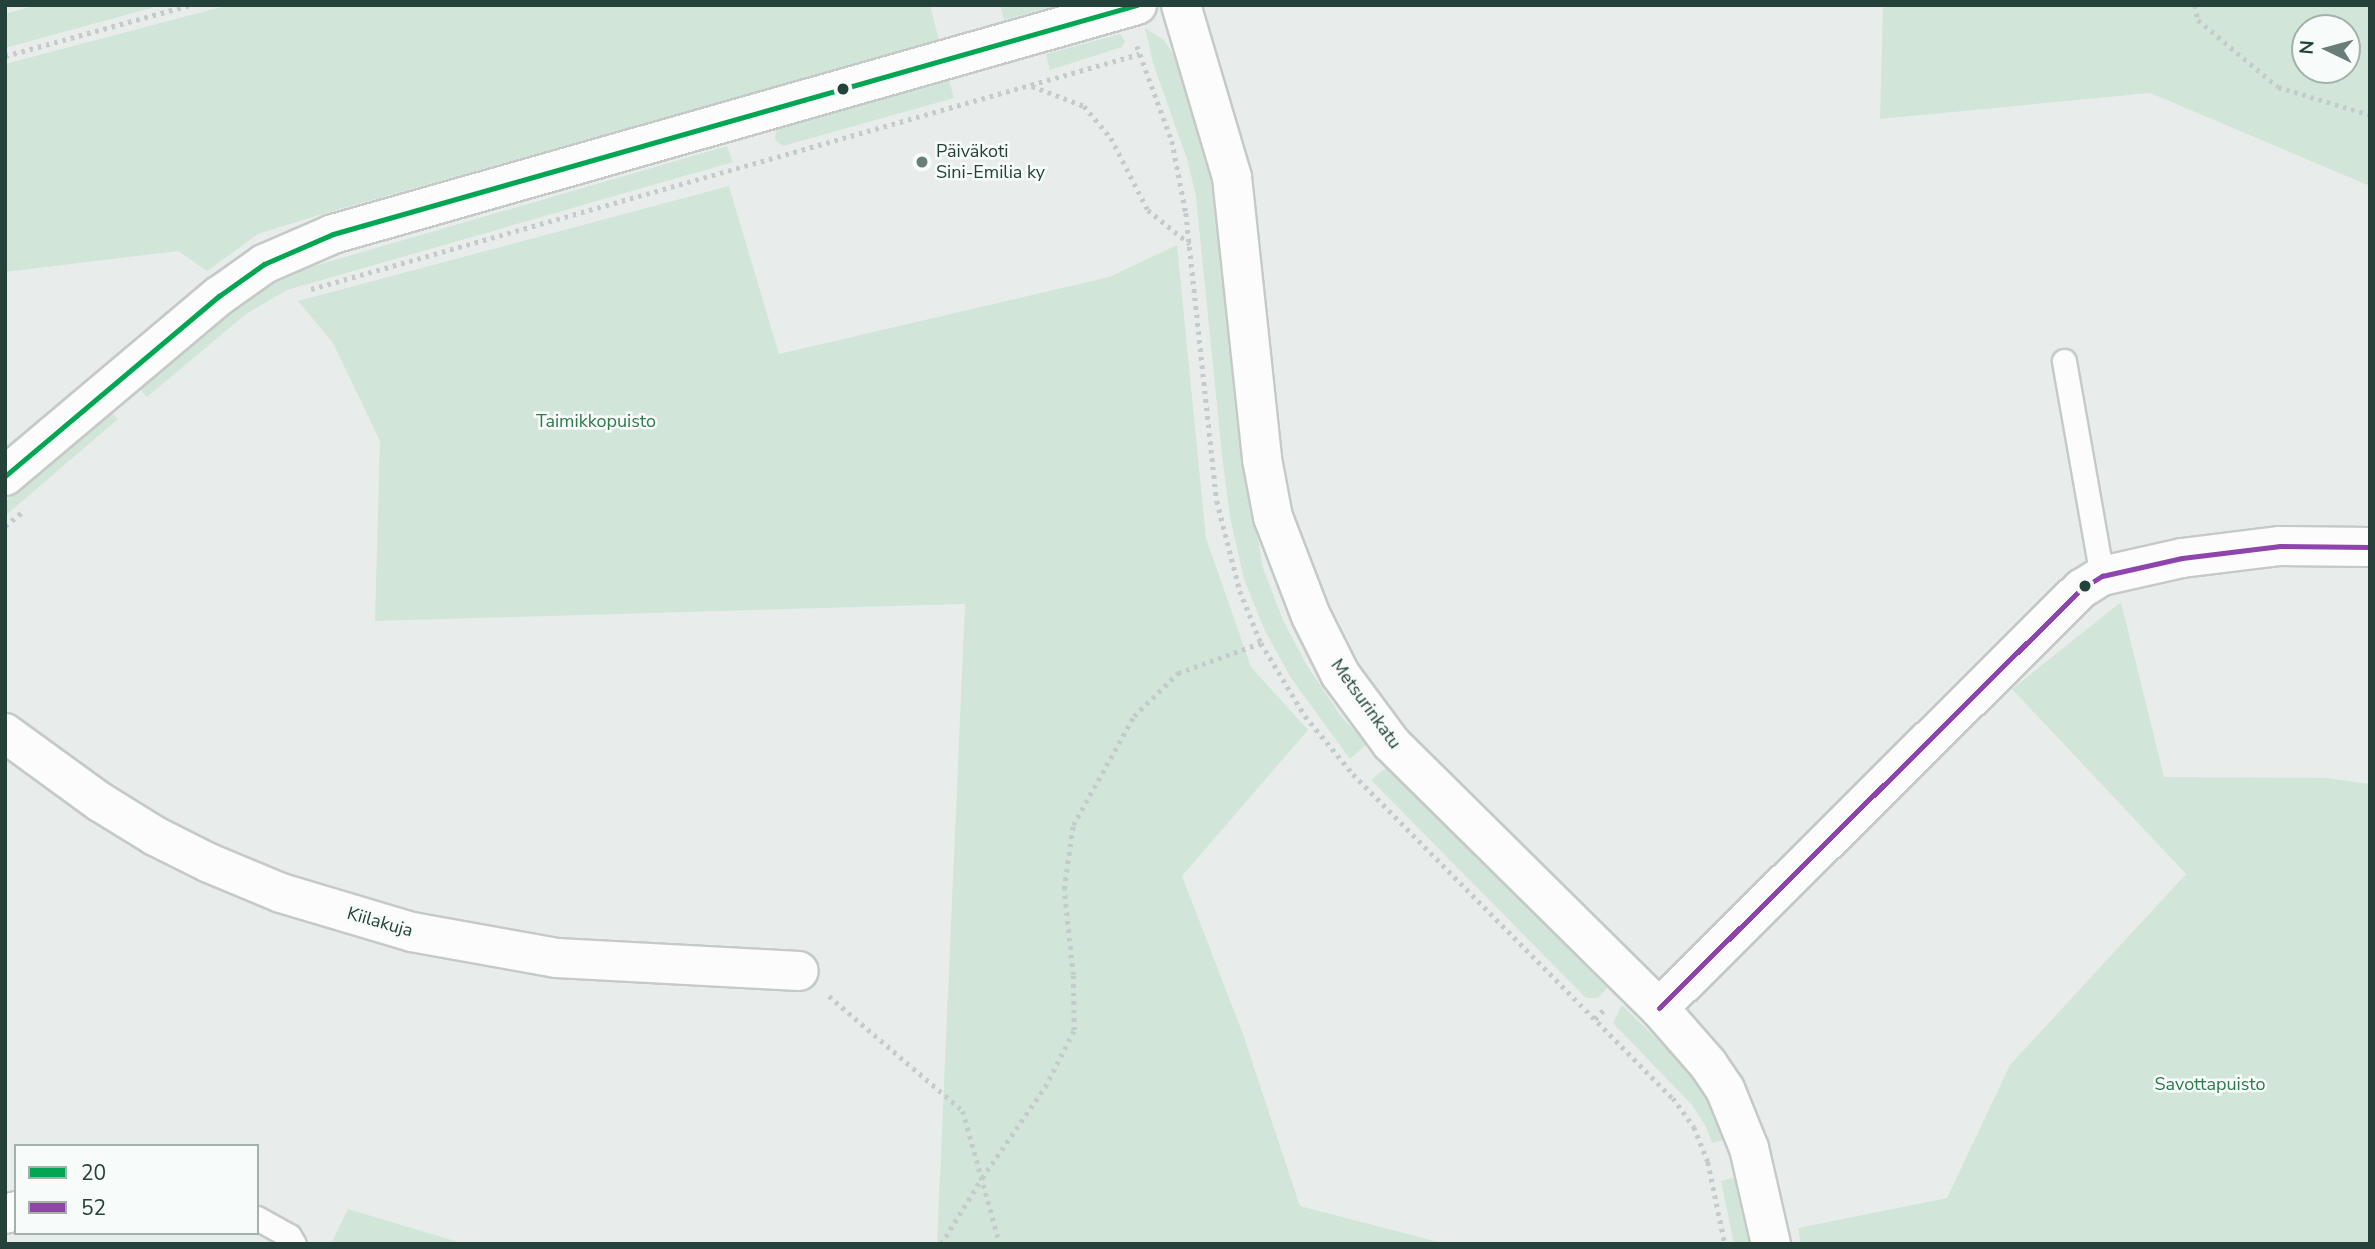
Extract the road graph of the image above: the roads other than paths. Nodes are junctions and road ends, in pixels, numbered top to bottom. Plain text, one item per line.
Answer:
1 (1137, 5) edge
2 (1181, 5) edge
3 (2064, 360) dead end
4 (5, 477) edge
5 (2370, 547) edge
6 (2102, 576) junction
7 (5, 733) edge
8 (799, 971) road end
9 (1659, 1008) junction
10 (259, 1219) edge
11 (294, 1244) edge
12 (1771, 1244) edge

1 - 4 street
2 - 9 street, Metsurinkatu
3 - 6 lane
5 - 6 street
6 - 9 street
7 - 8 street, Kiilakuja
9 - 12 street, Metsurinkatu
10 - 11 lane

